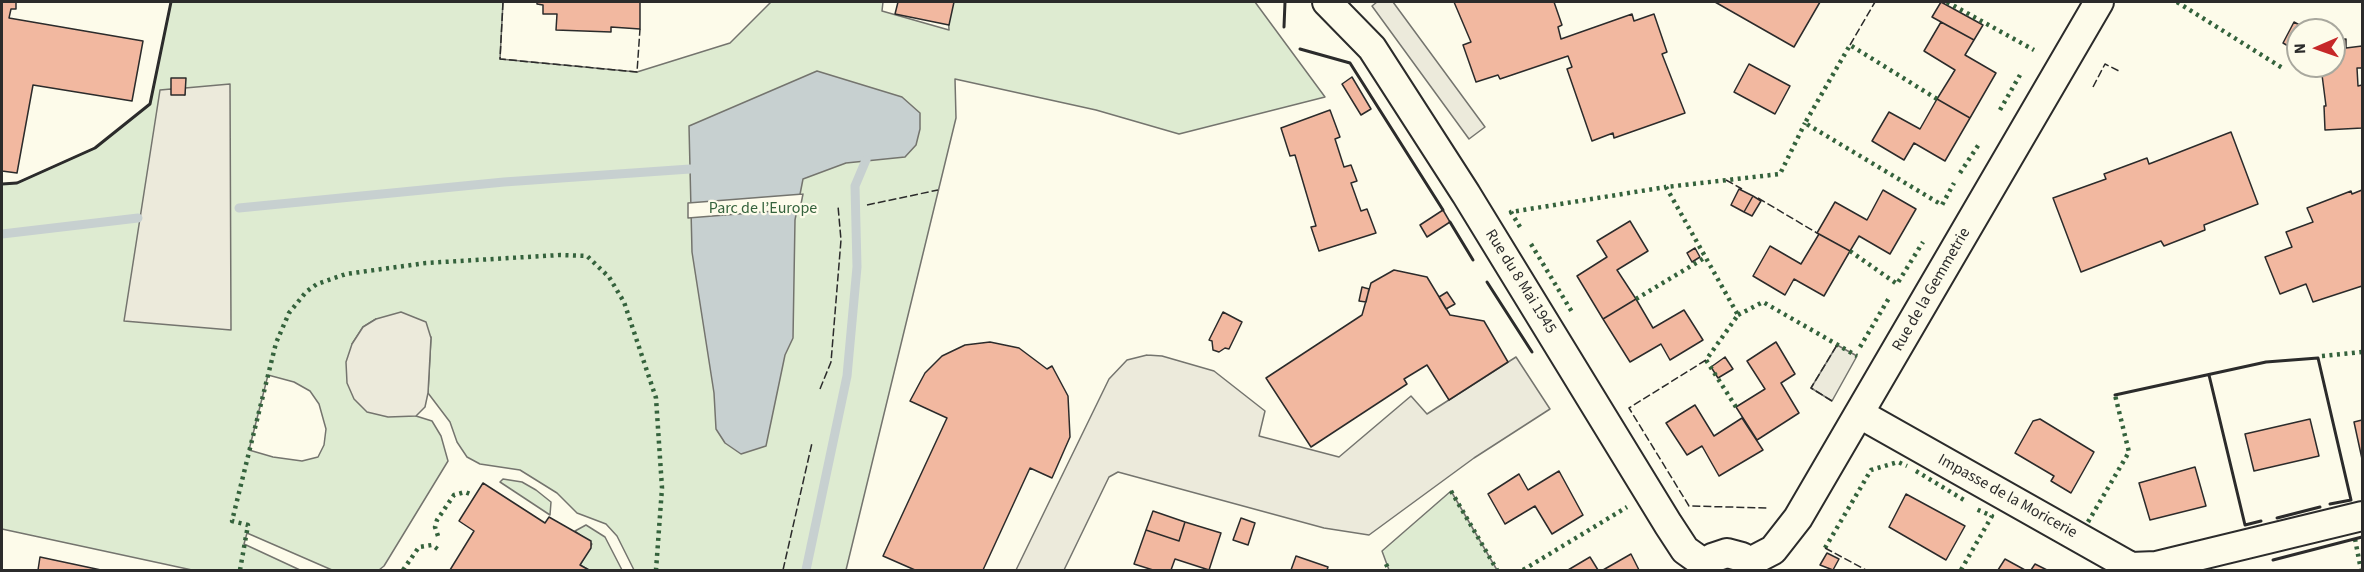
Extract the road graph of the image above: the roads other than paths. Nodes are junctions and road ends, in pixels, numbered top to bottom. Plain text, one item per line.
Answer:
1 (1327, 2) edge
2 (2099, 2) edge
3 (1860, 414) junction
4 (2362, 516) edge
5 (1750, 567) edge
6 (1705, 568) edge
7 (2158, 568) edge

1 - 6 street, Rue du 8 Mai 1945
2 - 3 street, Rue de la Gemmetrie
3 - 5 street, Rue de la Gemmetrie
3 - 7 street, Impasse de la Moricerie
4 - 7 street, Impasse de la Moricerie
5 - 6 street

